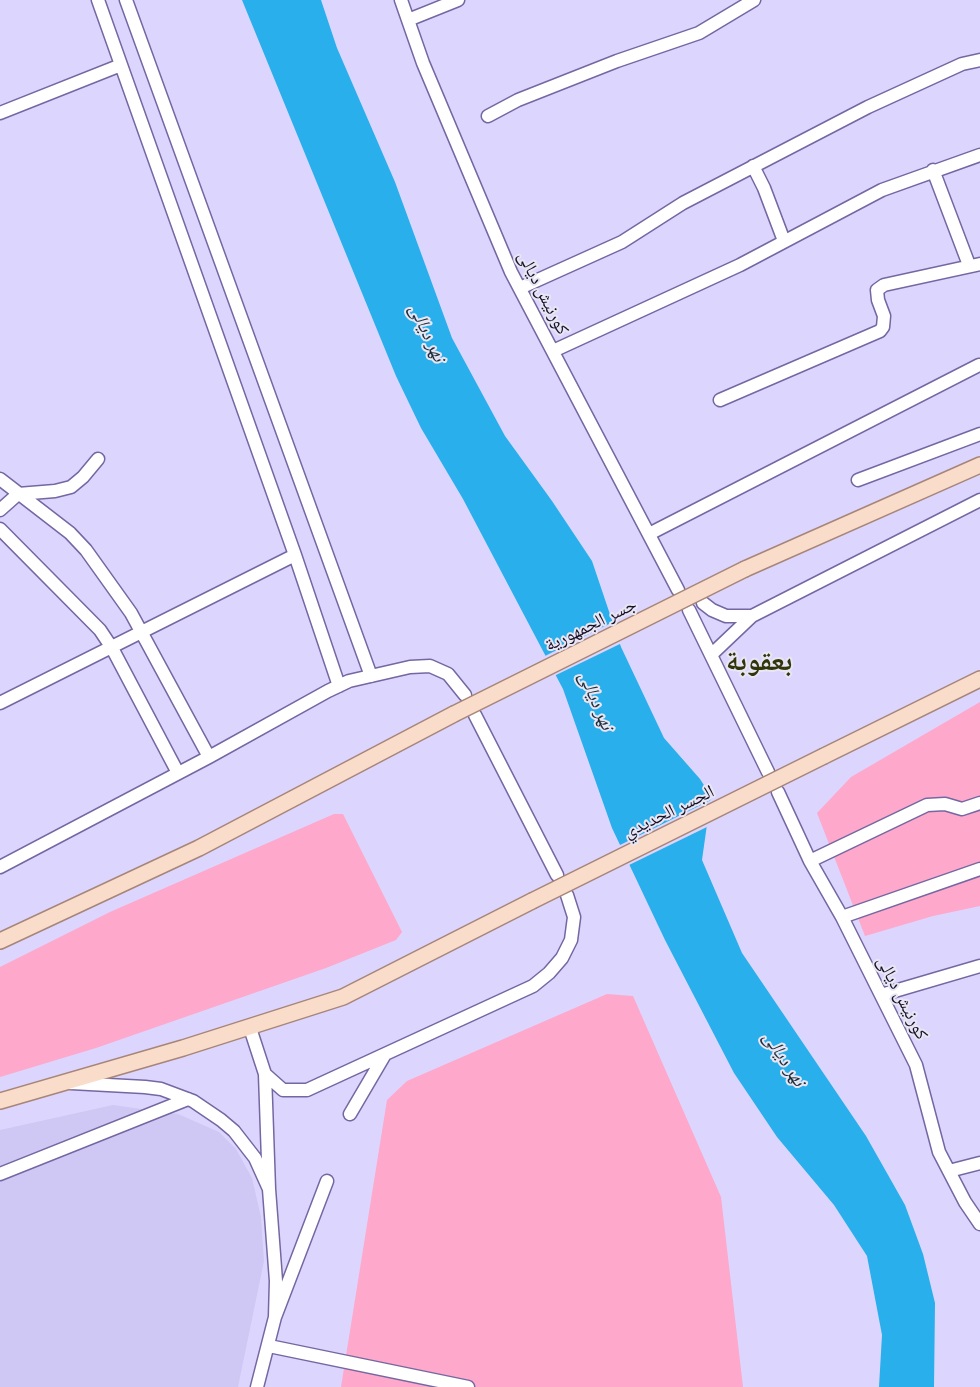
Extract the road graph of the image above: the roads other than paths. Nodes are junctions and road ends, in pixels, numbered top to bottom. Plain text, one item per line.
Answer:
1 (98, 0) edge
2 (126, 0) edge
3 (401, 0) edge
4 (458, 0) edge
5 (754, 0) edge
6 (408, 20) junction
7 (980, 60) edge
8 (121, 65) junction
9 (0, 113) edge
10 (488, 116) dead end
11 (980, 155) edge
12 (753, 166) junction
13 (933, 170) junction
14 (784, 241) junction
15 (975, 264) edge
16 (520, 288) junction
17 (553, 352) junction
18 (980, 365) edge
19 (720, 400) dead end
20 (980, 434) edge
21 (98, 459) dead end
22 (980, 465) edge
23 (0, 479) edge
24 (858, 480) dead end
25 (18, 494) junction
26 (980, 500) edge
27 (0, 510) edge
28 (0, 529) edge
29 (649, 534) junction
30 (295, 555) junction
31 (681, 589) dead end
32 (703, 603) dead end
33 (688, 610) dead end
34 (752, 616) junction
35 (143, 632) junction
36 (112, 648) junction
37 (712, 654) junction
38 (372, 676) junction
39 (980, 678) edge
40 (339, 686) junction
41 (465, 695) dead end
42 (0, 703) edge
43 (475, 715) dead end
44 (209, 757) junction
45 (768, 772) dead end
46 (178, 773) junction
47 (778, 792) dead end
48 (980, 803) edge
49 (810, 861) junction
50 (0, 867) edge
51 (980, 869) edge
52 (557, 876) dead end
53 (567, 896) dead end
54 (842, 917) junction
55 (0, 941) edge
56 (980, 966) edge
57 (881, 995) junction
58 (250, 1028) junction
59 (384, 1056) junction
60 (265, 1074) junction
61 (63, 1083) junction
62 (188, 1099) junction
63 (0, 1101) edge
64 (350, 1114) dead end
65 (980, 1163) edge
66 (949, 1171) junction
67 (0, 1174) edge
68 (327, 1181) dead end
69 (269, 1189) junction
70 (980, 1224) edge
71 (274, 1317) junction
72 (269, 1346) junction
73 (257, 1387) edge
74 (468, 1387) edge

1 - 8 street
2 - 38 street
3 - 6 street, كورنيش ديالى
4 - 6 street
5 - 10 street
6 - 16 street, كورنيش ديالى
7 - 12 street
8 - 9 street
8 - 30 street
11 - 13 street
12 - 14 street
12 - 16 street
13 - 14 street
13 - 15 street
14 - 17 street
15 - 19 street
16 - 17 street, كورنيش ديالى
17 - 29 street, كورنيش ديالى
18 - 29 street
20 - 24 street
21 - 25 street
22 - 55 main road, جسر الجمهورية, bridge
23 - 25 street
25 - 27 street
25 - 35 street
26 - 34 street
28 - 36 street
29 - 31 street, كورنيش ديالى
30 - 35 street
30 - 40 street
32 - 34 street
33 - 37 street
34 - 37 street
35 - 36 street
35 - 44 street
36 - 42 street
36 - 46 street
37 - 45 street
38 - 40 street
38 - 41 street
39 - 58 main road, الجسر الحديدي, bridge
40 - 44 street
43 - 52 street
44 - 46 street
46 - 50 street
47 - 49 street, كورنيش ديالى
48 - 49 street
49 - 54 street, كورنيش ديالى
51 - 54 street
53 - 59 street
54 - 57 street, كورنيش ديالى
56 - 57 street
57 - 66 street, كورنيش ديالى
58 - 60 street
58 - 61 main road, الجسر الحديدي
59 - 60 street
59 - 64 street
60 - 69 street
61 - 62 street
61 - 63 main road, الجسر الحديدي
62 - 67 street
62 - 69 street
65 - 66 street
66 - 70 street, كورنيش ديالى
68 - 71 street
69 - 71 street
71 - 72 street
72 - 73 street
72 - 74 street

